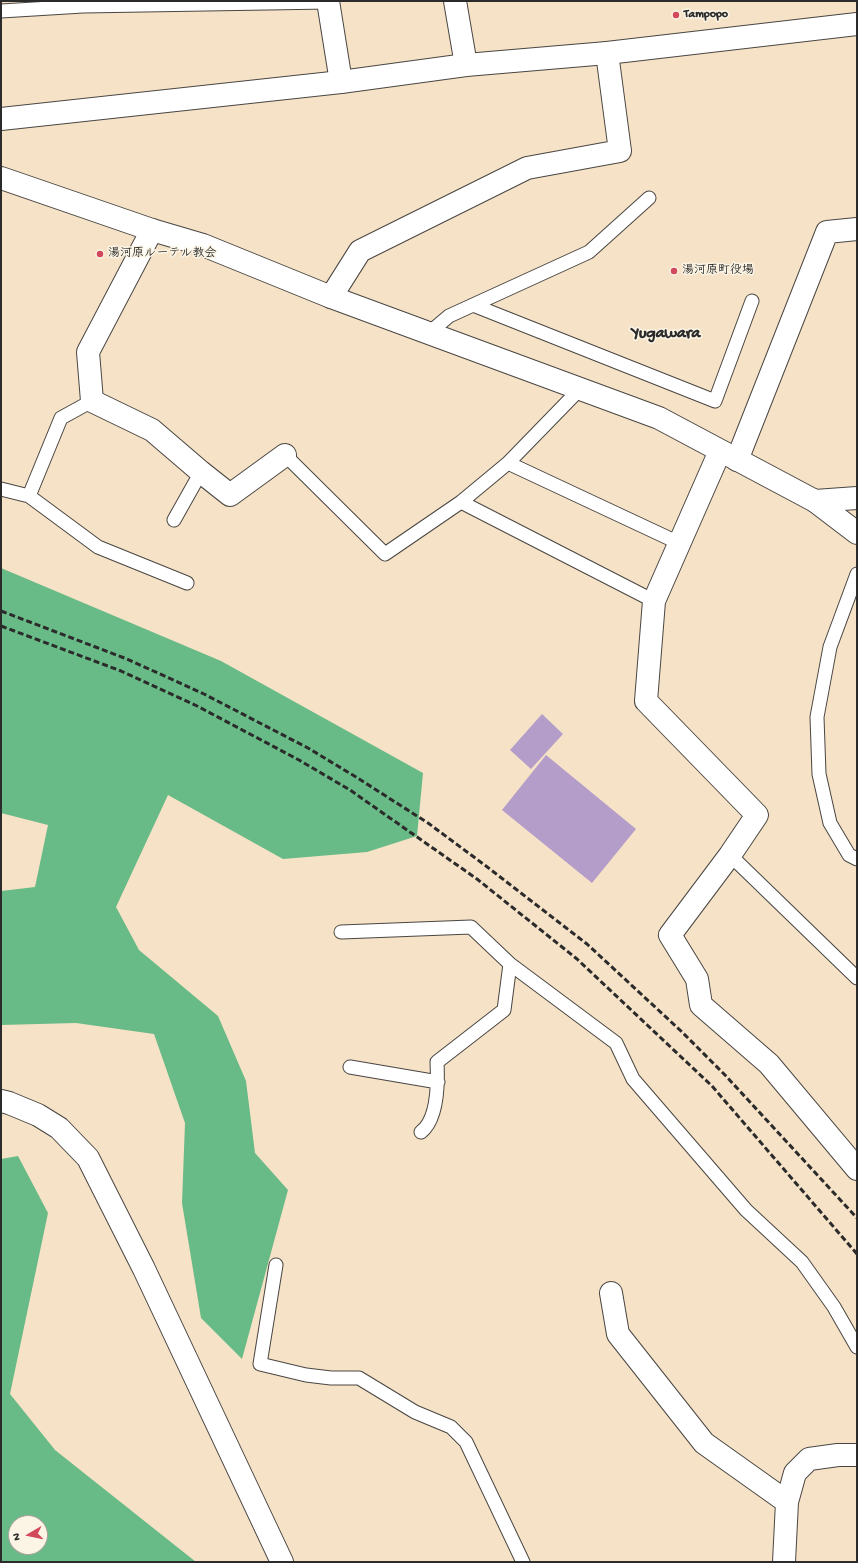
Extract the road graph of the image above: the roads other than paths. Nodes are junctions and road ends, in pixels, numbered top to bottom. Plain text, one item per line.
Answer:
1 (455, 1) edge
2 (329, 2) edge
3 (1, 10) edge
4 (857, 24) edge
5 (607, 53) junction
6 (466, 65) junction
7 (341, 82) junction
8 (1, 119) edge
9 (1, 178) edge
10 (649, 198) dead end
11 (857, 229) edge
12 (152, 230) junction
13 (331, 297) junction
14 (752, 301) dead end
15 (474, 305) junction
16 (429, 333) junction
17 (580, 389) junction
18 (92, 401) junction
19 (285, 455) joint
20 (728, 455) junction
21 (508, 463) junction
22 (201, 472) junction
23 (1, 489) edge
24 (29, 496) junction
25 (857, 498) edge
26 (815, 501) junction
27 (461, 502) junction
28 (174, 520) dead end
29 (857, 532) edge
30 (679, 543) junction
31 (857, 574) edge
32 (187, 583) dead end
33 (654, 601) junction
34 (730, 855) junction
35 (857, 860) edge
36 (342, 932) dead end
37 (510, 964) junction
38 (857, 978) edge
39 (350, 1067) dead end
40 (438, 1082) junction
41 (1, 1101) edge
42 (421, 1132) dead end
43 (857, 1169) edge
44 (276, 1265) dead end
45 (611, 1293) dead end
46 (857, 1347) edge
47 (857, 1455) edge
48 (787, 1502) junction
49 (282, 1562) edge
50 (523, 1562) edge
51 (784, 1562) edge

1 - 6 street
2 - 3 lane
2 - 7 street
4 - 5 street
5 - 6 street
5 - 13 street
6 - 7 street
7 - 8 street
9 - 12 street
10 - 15 lane
11 - 20 street
12 - 13 street
12 - 18 street
13 - 16 street
14 - 15 lane
15 - 16 lane
16 - 17 street
17 - 20 street
17 - 21 lane
18 - 22 street
18 - 24 lane
19 - 22 street
19 - 27 lane
20 - 26 street
20 - 30 street
21 - 27 lane
21 - 30 lane
22 - 28 lane
23 - 24 lane
24 - 32 lane
25 - 26 street
26 - 29 street
27 - 33 lane
30 - 33 street
31 - 35 lane
33 - 34 street
34 - 38 lane
34 - 43 street
36 - 37 lane
37 - 40 lane
37 - 46 lane
39 - 40 lane
40 - 42 lane
41 - 49 street
44 - 50 lane
45 - 48 street
47 - 48 street
48 - 51 street

